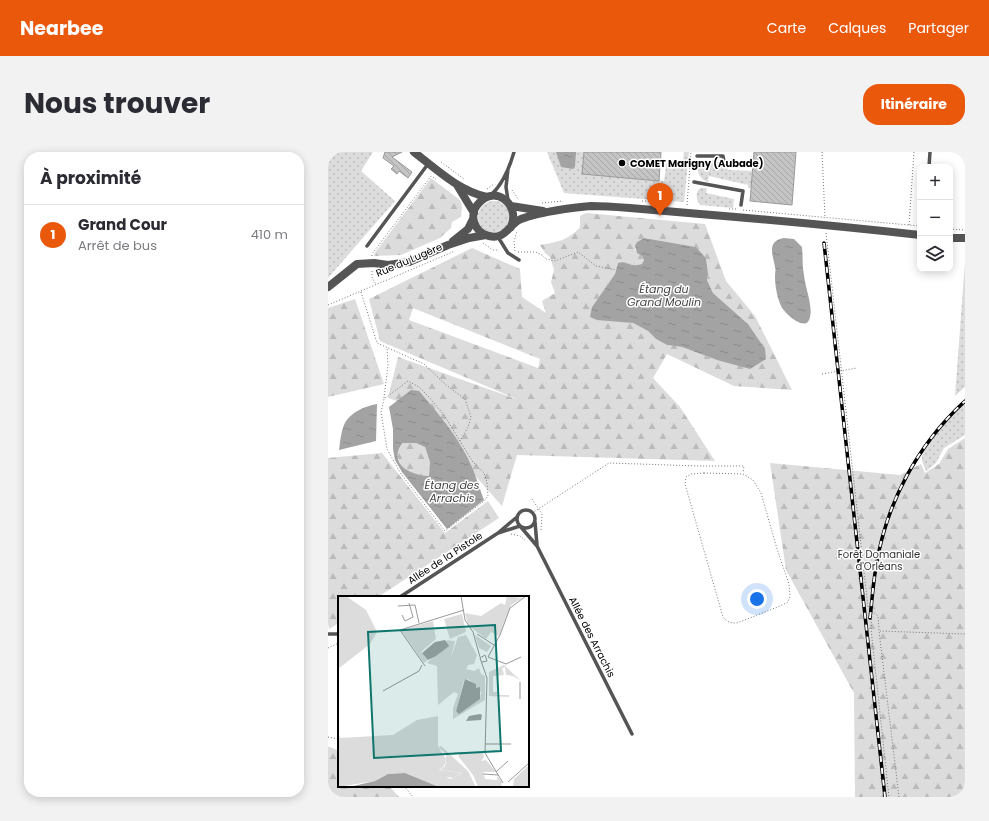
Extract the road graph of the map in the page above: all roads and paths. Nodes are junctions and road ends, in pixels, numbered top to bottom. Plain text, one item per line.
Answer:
1 (414, 152) edge
2 (514, 152) edge
3 (691, 152) edge
4 (822, 152) edge
5 (914, 152) edge
6 (930, 152) edge
7 (710, 154) edge
8 (724, 154) edge
9 (697, 156) dead end
10 (441, 162) dead end
11 (428, 163) junction
12 (929, 164) edge
13 (509, 166) junction
14 (747, 166) dead end
15 (439, 181) dead end
16 (468, 182) dead end
17 (694, 182) dead end
18 (496, 183) dead end
19 (457, 185) junction
20 (488, 194) junction
21 (510, 205) junction
22 (687, 205) dead end
23 (741, 205) dead end
24 (548, 212) junction
25 (474, 216) junction
26 (825, 224) junction
27 (909, 225) dead end
28 (511, 227) junction
29 (520, 228) dead end
30 (953, 229) edge
31 (965, 230) edge
32 (486, 235) junction
33 (917, 235) edge
34 (498, 236) junction
35 (953, 238) edge
36 (965, 238) edge
37 (479, 242) dead end
38 (448, 245) junction
39 (367, 246) dead end
40 (456, 251) dead end
41 (497, 251) dead end
42 (372, 258) dead end
43 (519, 260) dead end
44 (372, 268) dead end
45 (616, 270) dead end
46 (376, 285) junction
47 (328, 287) edge
48 (361, 292) junction
49 (328, 305) edge
50 (387, 348) junction
51 (858, 368) dead end
52 (842, 370) junction
53 (822, 374) dead end
54 (384, 399) junction
55 (460, 441) junction
56 (743, 474) junction
57 (532, 499) dead end
58 (539, 508) junction
59 (532, 513) junction
60 (517, 517) junction
61 (535, 520) junction
62 (520, 526) junction
63 (498, 533) junction
64 (509, 534) dead end
65 (535, 535) junction
66 (530, 538) junction
67 (537, 546) junction
68 (402, 596) edge
69 (872, 610) junction
70 (879, 631) junction
71 (965, 634) edge
72 (338, 643) edge
73 (328, 648) edge
74 (632, 734) dead end
75 (328, 737) edge
76 (338, 739) edge
77 (405, 787) edge
78 (413, 797) edge
79 (889, 797) edge
80 (899, 797) edge

1 - 11 street
2 - 13 lane
3 - 22 path
4 - 26 path
5 - 27 path
6 - 12 lane
7 - 8 lane
7 - 9 lane
8 - 14 lane
10 - 16 path
11 - 19 street
11 - 39 lane
13 - 20 lane
13 - 21 lane
15 - 42 path
17 - 23 lane
18 - 20 path
19 - 20 street
19 - 25 street
20 - 21 street
20 - 25 street
21 - 24 street
21 - 28 street
24 - 26 street
24 - 28 street
25 - 32 street
25 - 38 street, Rue du Lugère
26 - 33 street
26 - 52 path
28 - 34 street
29 - 45 path
30 - 31 path
32 - 34 street
32 - 38 street, Rue du Lugère
34 - 43 lane
35 - 36 street
37 - 41 path
38 - 47 street, Rue du Lugère
40 - 46 path, Rue du Lugère
44 - 46 path
46 - 48 path, Rue du Lugère
48 - 49 path, Rue du Lugère
48 - 50 path
50 - 54 path
50 - 55 path
51 - 52 path
52 - 53 path
52 - 69 path
54 - 55 path
54 - 55 path
56 - 56 path
56 - 58 path
57 - 58 path
58 - 59 path
58 - 65 path
59 - 60 lane
59 - 61 lane
60 - 62 lane
60 - 63 lane
61 - 62 lane
61 - 65 lane
62 - 63 lane
62 - 66 lane
63 - 68 lane, Allée de la Pistole
64 - 66 path
65 - 67 lane
66 - 67 lane
67 - 74 lane, Allée des Arrachis
69 - 70 path
69 - 79 path
70 - 71 path
70 - 80 path
72 - 73 path
75 - 76 path
77 - 78 path

